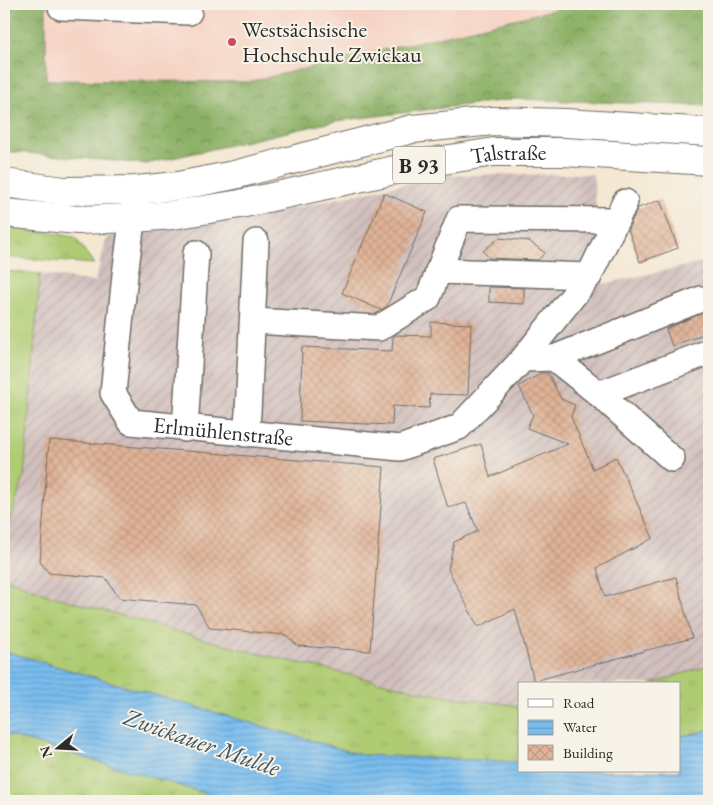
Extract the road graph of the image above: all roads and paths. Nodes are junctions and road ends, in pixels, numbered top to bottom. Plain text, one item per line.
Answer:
1 (61, 4) edge
2 (189, 12) dead end
3 (709, 132) edge
4 (709, 161) edge
5 (4, 183) edge
6 (136, 190) junction
7 (4, 213) edge
8 (133, 218) junction
9 (256, 242) dead end
10 (196, 253) dead end
11 (438, 271) junction
12 (589, 276) junction
13 (701, 299) dead end
14 (253, 321) junction
15 (709, 352) edge
16 (554, 358) junction
17 (523, 359) junction
18 (599, 394) junction
19 (185, 428) junction
20 (246, 434) junction
21 (672, 459) dead end

1 - 2 street
3 - 6 main road, Talstraße / B 93
4 - 8 main road, Talstraße / B 93
5 - 6 main road, B 93
6 - 8 street, Erlmühlenstraße
7 - 8 main road, B 93
8 - 19 street, Erlmühlenstraße
9 - 14 street
10 - 19 street
11 - 12 street
11 - 12 street, Erlmühlenstraße
11 - 14 street
12 - 17 street, Erlmühlenstraße
13 - 16 street
14 - 20 street
15 - 18 street
16 - 17 street
16 - 18 street
17 - 20 street, Erlmühlenstraße
18 - 21 street
19 - 20 street, Erlmühlenstraße

